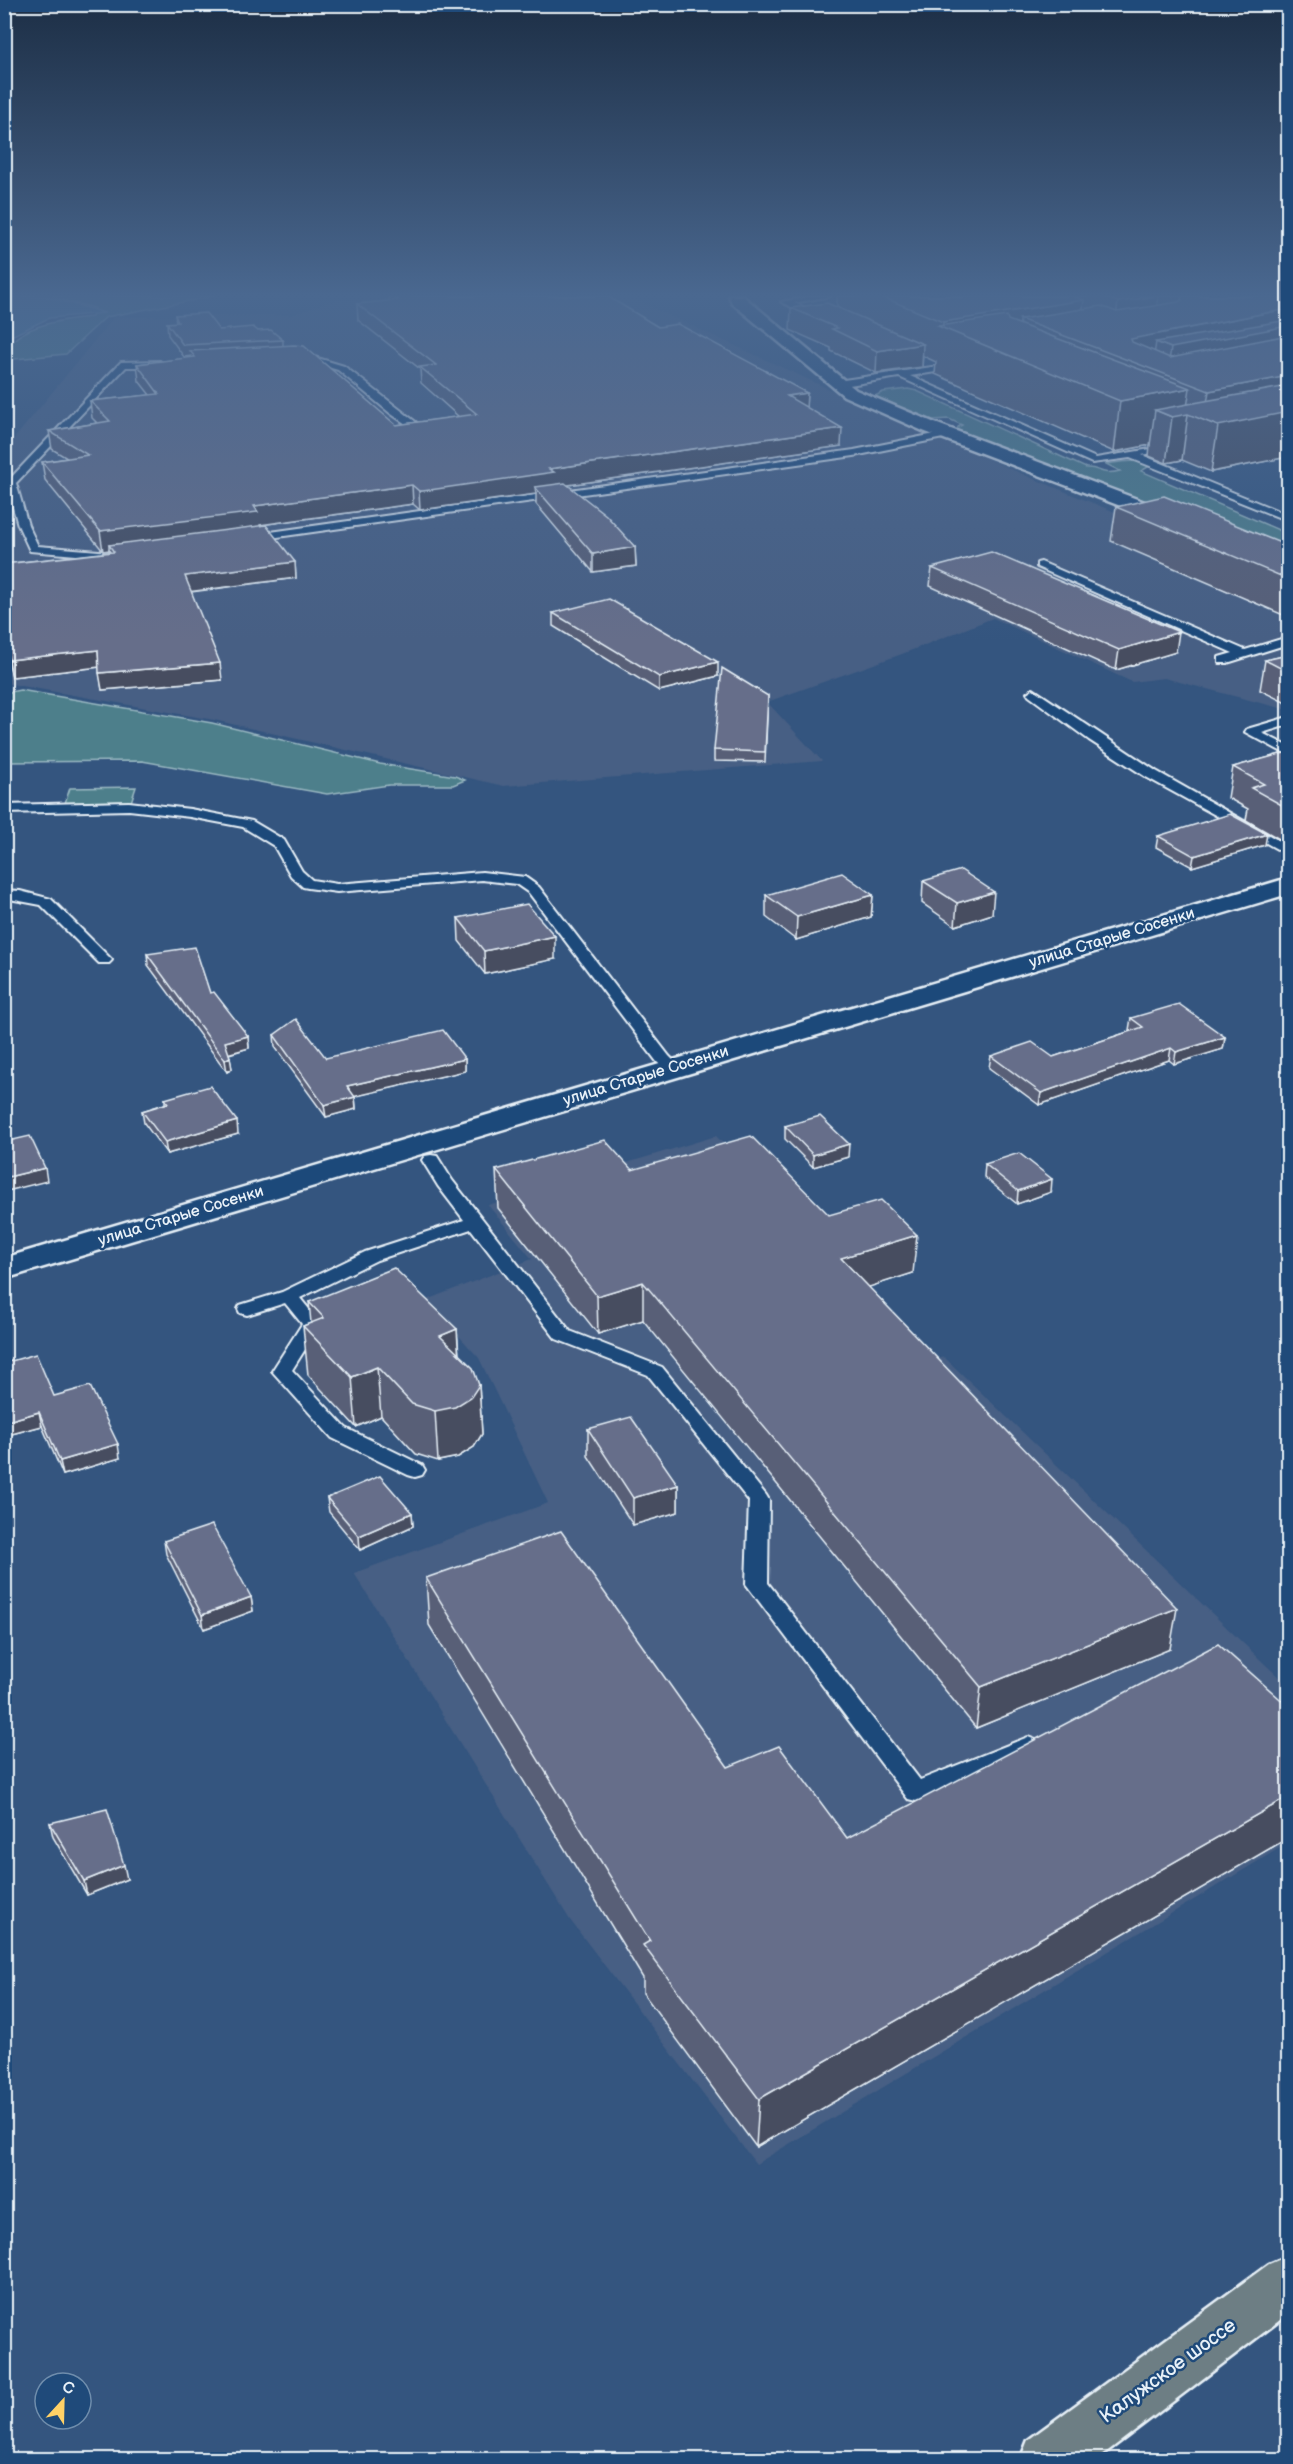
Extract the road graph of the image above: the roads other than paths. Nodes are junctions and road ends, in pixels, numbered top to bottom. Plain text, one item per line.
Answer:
1 (79, 411) edge
2 (393, 411) edge
3 (895, 411) edge
4 (982, 411) edge
5 (425, 432) edge
6 (950, 435) junction
7 (1182, 445) edge
8 (1131, 454) junction
9 (1288, 518) edge
10 (1191, 526) edge
11 (234, 539) edge
12 (128, 553) edge
13 (1041, 565) dead end
14 (1288, 640) edge
15 (1244, 653) junction
16 (1223, 660) dead end
17 (1034, 693) dead end
18 (1288, 722) edge
19 (1288, 751) edge
20 (4, 810) edge
21 (1288, 851) edge
22 (1288, 886) edge
23 (4, 894) edge
24 (1288, 906) edge
25 (104, 960) dead end
26 (673, 1068) junction
27 (430, 1160) junction
28 (476, 1222) junction
29 (4, 1269) edge
30 (4, 1289) edge
31 (289, 1296) junction
32 (247, 1310) dead end
33 (415, 1470) dead end
34 (1049, 1737) edge
35 (1288, 2282) edge
36 (1048, 2460) edge

1 - 12 lane
2 - 5 lane
3 - 6 main road
4 - 8 lane
6 - 10 main road
6 - 11 lane
7 - 8 lane
8 - 9 lane
13 - 15 lane
14 - 15 lane
15 - 16 lane
17 - 21 lane
18 - 19 lane
20 - 26 lane
22 - 26 main road, улица Старые Сосенки
23 - 25 lane
24 - 27 main road, улица Старые Сосенки
26 - 29 main road, улица Старые Сосенки
27 - 28 lane
27 - 30 main road, улица Старые Сосенки
28 - 31 lane
28 - 34 lane
31 - 32 lane
31 - 33 lane
35 - 36 highway, Калужское шоссе

